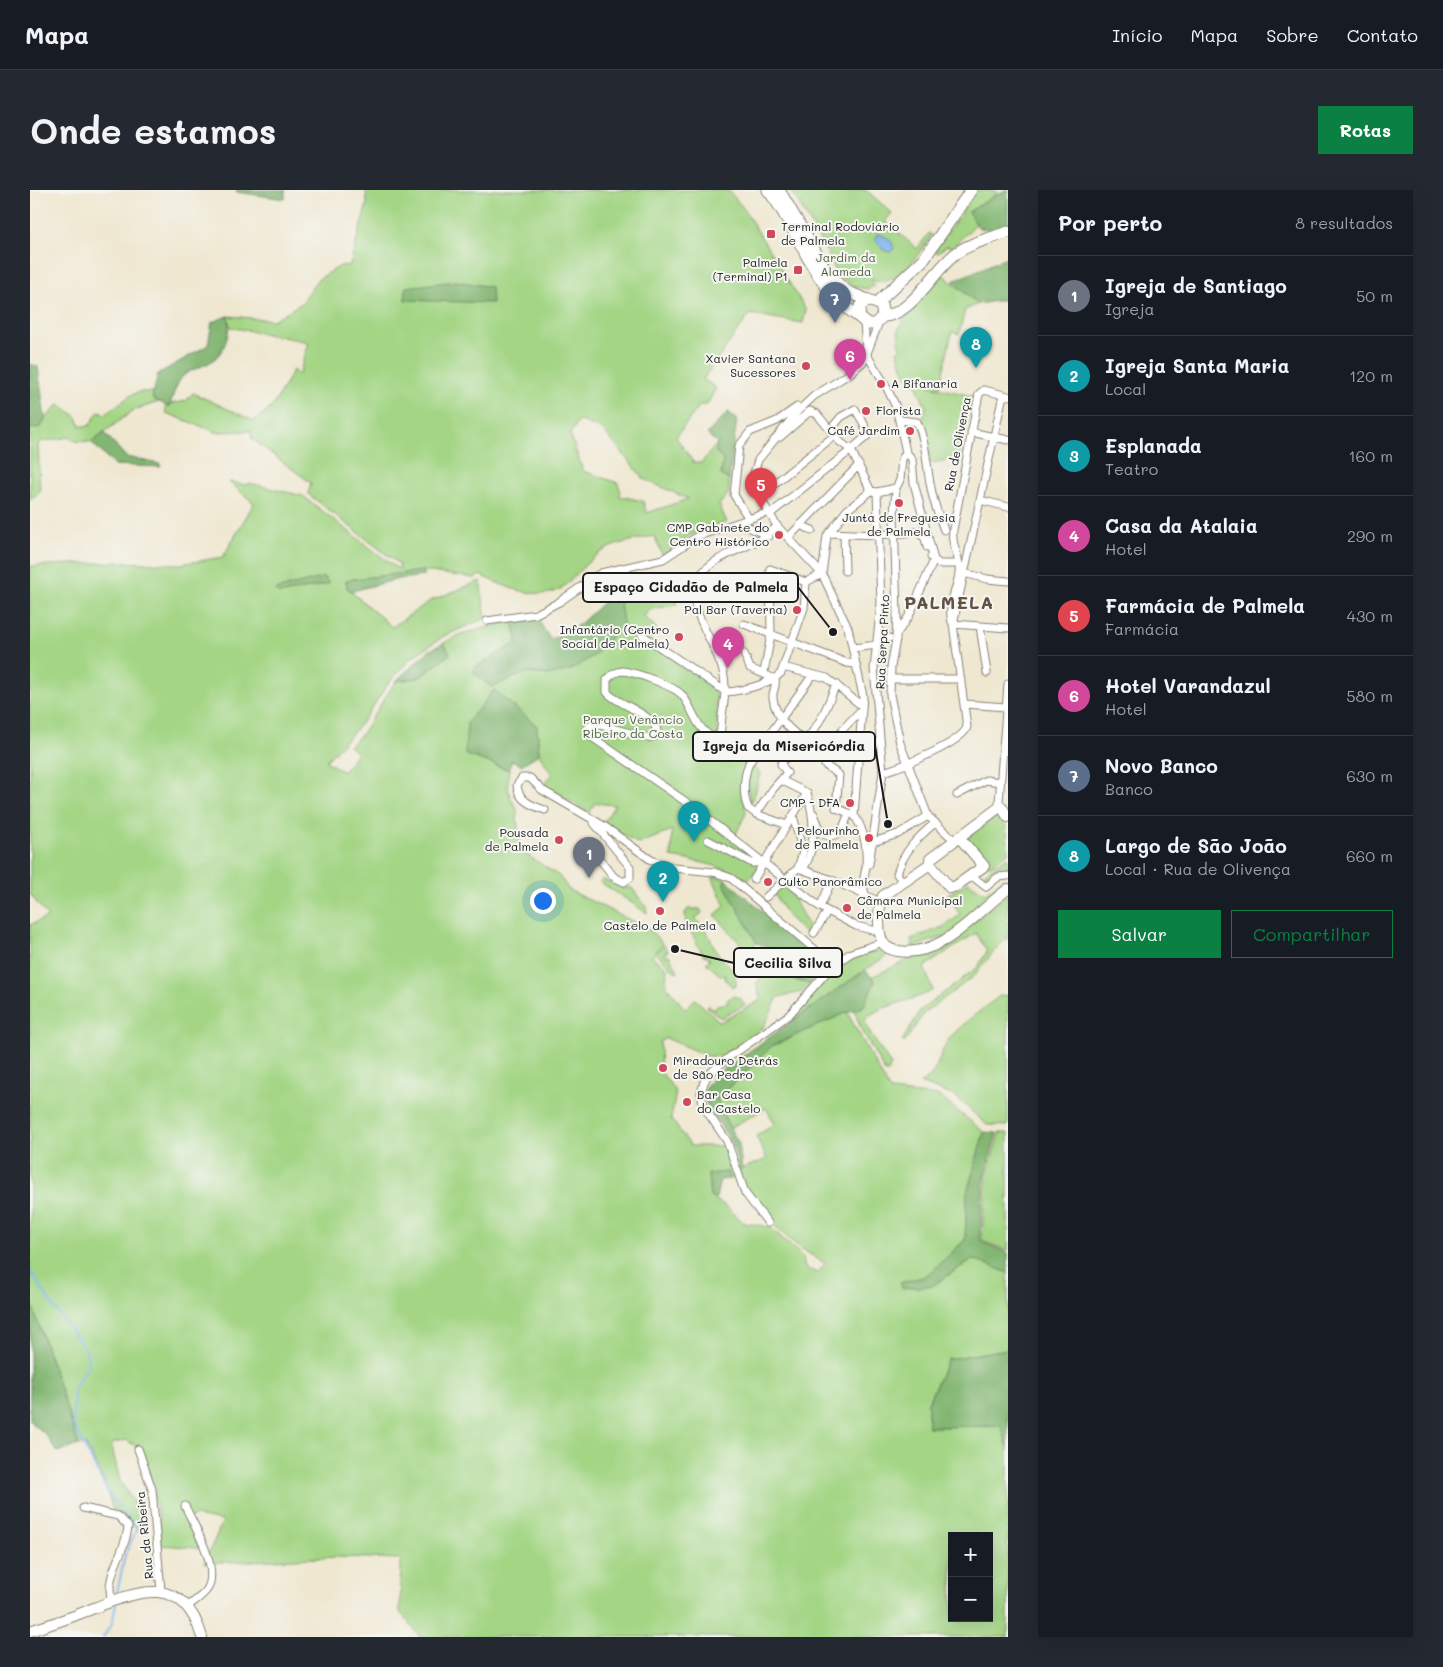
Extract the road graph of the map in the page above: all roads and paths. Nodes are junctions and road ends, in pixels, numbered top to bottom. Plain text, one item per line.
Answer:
1 (768, 190) edge
2 (779, 190) edge
3 (971, 190) edge
4 (1008, 232) edge
5 (873, 301) junction
6 (881, 319) junction
7 (862, 320) junction
8 (867, 354) junction
9 (1006, 395) edge
10 (808, 401) junction
11 (900, 420) junction
12 (970, 432) junction
13 (832, 433) junction
14 (995, 437) junction
15 (1008, 440) edge
16 (770, 445) junction
17 (851, 450) junction
18 (906, 452) junction
19 (860, 465) junction
20 (896, 488) junction
21 (874, 491) junction
22 (759, 496) junction
23 (934, 500) junction
24 (980, 500) junction
25 (920, 504) junction
26 (1008, 507) edge
27 (770, 513) junction
28 (749, 519) junction
29 (739, 523) junction
30 (800, 525) junction
31 (777, 526) junction
32 (812, 530) dead end
33 (944, 530) dead end
34 (829, 533) junction
35 (894, 534) junction
36 (844, 535) junction
37 (877, 535) junction
38 (769, 536) junction
39 (788, 538) junction
40 (934, 560) junction
41 (959, 564) junction
42 (845, 571) dead end
43 (822, 574) junction
44 (964, 574) junction
45 (1008, 581) edge
46 (806, 582) junction
47 (487, 621) dead end
48 (744, 624) dead end
49 (953, 624) junction
50 (980, 626) junction
51 (1008, 628) edge
52 (642, 635) dead end
53 (771, 635) junction
54 (892, 639) junction
55 (792, 641) junction
56 (877, 642) junction
57 (853, 648) junction
58 (744, 654) dead end
59 (855, 664) junction
60 (783, 666) junction
61 (764, 672) junction
62 (987, 673) dead end
63 (812, 676) junction
64 (775, 679) junction
65 (890, 679) junction
66 (961, 679) junction
67 (836, 684) junction
68 (1008, 684) edge
69 (726, 692) junction
70 (965, 704) junction
71 (1006, 707) junction
72 (862, 708) junction
73 (781, 716) junction
74 (805, 742) junction
75 (827, 762) junction
76 (908, 764) junction
77 (883, 772) junction
78 (780, 780) junction
79 (1000, 782) junction
80 (807, 793) junction
81 (957, 795) dead end
82 (1001, 806) junction
83 (545, 810) dead end
84 (813, 812) junction
85 (756, 814) junction
86 (793, 816) junction
87 (853, 816) junction
88 (928, 816) junction
89 (1008, 817) edge
90 (589, 818) junction
91 (935, 823) junction
92 (787, 825) junction
93 (957, 838) junction
94 (708, 840) dead end
95 (873, 842) junction
96 (594, 852) dead end
97 (765, 863) junction
98 (930, 864) junction
99 (798, 868) junction
100 (972, 876) junction
101 (1008, 876) edge
102 (784, 878) junction
103 (864, 878) junction
104 (754, 879) dead end
105 (832, 880) junction
106 (903, 882) junction
107 (1008, 889) edge
108 (865, 894) junction
109 (766, 897) dead end
110 (880, 902) junction
111 (820, 907) junction
112 (827, 912) junction
113 (814, 933) dead end
114 (882, 937) junction
115 (833, 965) junction
116 (768, 1223) dead end
117 (138, 1449) dead end
118 (185, 1506) dead end
119 (83, 1508) dead end
120 (161, 1591) junction
121 (112, 1601) junction
122 (188, 1606) junction
123 (30, 1631) edge
124 (202, 1637) edge

1 - 7 main road
2 - 5 main road
3 - 5 main road
4 - 6 main road
5 - 6 main road
5 - 7 main road
6 - 7 main road
6 - 8 street
7 - 8 street
8 - 10 street
8 - 11 street
9 - 12 street, Rua de Olivença
9 - 14 street
10 - 16 street
10 - 28 street
11 - 18 street
11 - 23 street
12 - 14 street
12 - 41 street, Rua de Olivença
13 - 16 street
13 - 17 street
13 - 17 street
13 - 22 street
14 - 15 street
14 - 24 street
16 - 22 street
17 - 19 street
17 - 27 street
18 - 20 street, Rua Serpa Pinto
18 - 25 street
19 - 21 street
19 - 30 street
20 - 21 street
20 - 35 street, Rua Serpa Pinto
21 - 34 street
21 - 37 street
22 - 27 street
23 - 25 street
23 - 33 street
24 - 26 street
24 - 44 street
25 - 40 street
27 - 28 street
27 - 31 street
28 - 29 street
29 - 38 street
29 - 47 street
30 - 32 street
30 - 39 street
31 - 38 street
31 - 39 street
34 - 36 street
34 - 43 street
35 - 37 street
35 - 40 street
35 - 54 street, Rua Serpa Pinto
36 - 37 street
36 - 42 street
37 - 56 street
38 - 69 street
39 - 43 street
40 - 41 street
40 - 54 street
41 - 49 street
43 - 46 street
43 - 57 street
44 - 45 street
44 - 49 street
46 - 53 street
46 - 55 street
48 - 53 street
49 - 50 street
49 - 66 street
50 - 51 street
50 - 62 street
52 - 69 street
53 - 55 street
53 - 61 street
54 - 56 street
54 - 65 street, Rua Serpa Pinto
55 - 59 street
55 - 60 street
56 - 57 street
56 - 77 street
57 - 59 street
58 - 61 street
59 - 72 street
60 - 63 street
60 - 64 street
61 - 64 street
63 - 67 street
63 - 73 street
64 - 69 street
64 - 73 street
65 - 66 street
65 - 76 street, Rua Serpa Pinto
66 - 70 street
67 - 72 street
67 - 74 street
68 - 71 street
69 - 97 street
70 - 71 street
70 - 76 street
71 - 79 street
72 - 75 street
72 - 87 street
73 - 74 street
73 - 85 street
74 - 75 street
74 - 78 street
75 - 87 street
76 - 77 street
76 - 88 street, Rua Serpa Pinto
77 - 95 street
78 - 80 street
78 - 85 street
79 - 81 street
79 - 82 street
80 - 84 street
80 - 86 street
82 - 89 street
82 - 93 street
83 - 90 street
84 - 87 street
84 - 99 street
85 - 92 street
86 - 92 street
86 - 99 street
87 - 103 street
88 - 91 street, Rua Serpa Pinto
88 - 95 street
90 - 96 street
90 - 115 street
91 - 93 street, Rua Serpa Pinto
91 - 106 street
92 - 97 street
93 - 98 street
93 - 100 street
94 - 97 street
95 - 103 street
97 - 102 street
97 - 104 street
98 - 100 street
98 - 106 street
99 - 102 street
99 - 105 street
100 - 101 street
102 - 109 street
102 - 111 street
103 - 108 street
105 - 108 street
105 - 111 street
106 - 110 street
107 - 114 street
108 - 110 street
110 - 114 street
111 - 112 street
112 - 113 street
112 - 114 street
114 - 115 street
115 - 116 street
117 - 120 street, Rua da Ribeira
118 - 122 street
119 - 121 street
120 - 121 street
120 - 122 street
121 - 123 street
122 - 124 street

